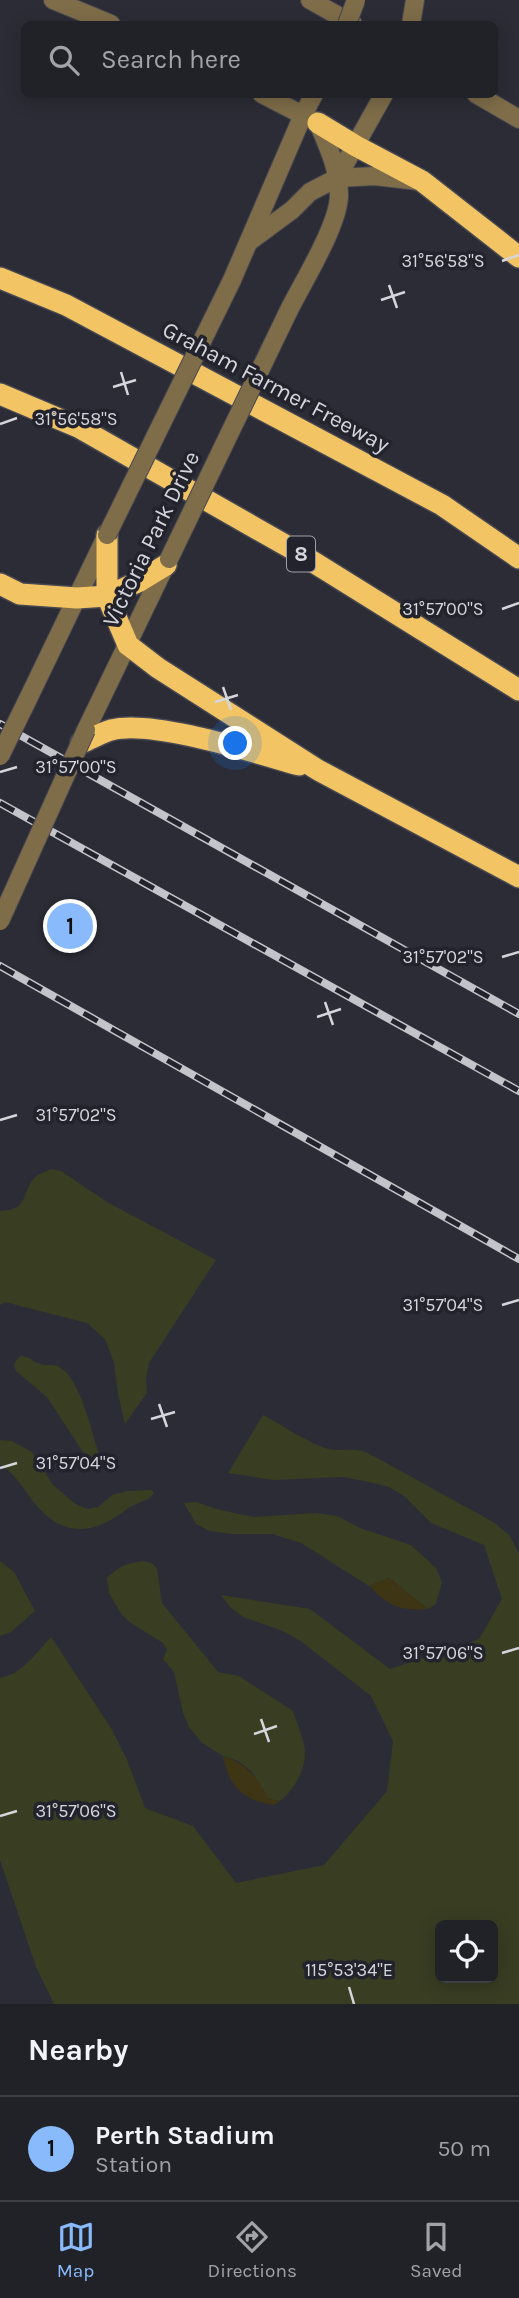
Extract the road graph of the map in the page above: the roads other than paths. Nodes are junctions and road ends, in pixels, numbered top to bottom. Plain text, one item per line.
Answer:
1 (52, 0) edge
2 (310, 0) edge
3 (356, 0) edge
4 (415, 0) edge
5 (104, 21) edge
6 (348, 21) edge
7 (348, 21) edge
8 (411, 21) edge
9 (270, 98) edge
10 (314, 98) edge
11 (382, 98) edge
12 (483, 98) edge
13 (311, 119) junction
14 (519, 119) edge
15 (356, 146) junction
16 (337, 178) junction
17 (422, 181) junction
18 (250, 241) junction
19 (519, 257) edge
20 (0, 278) edge
21 (0, 394) edge
22 (107, 535) junction
23 (519, 558) edge
24 (166, 565) junction
25 (0, 584) edge
26 (107, 596) junction
27 (77, 598) junction
28 (128, 645) junction
29 (519, 690) edge
30 (88, 736) junction
31 (0, 756) edge
32 (318, 769) junction
33 (519, 877) edge
34 (0, 921) edge

1 - 5 street
2 - 6 street
3 - 7 street, bridge
4 - 8 street
9 - 13 street
10 - 13 street
11 - 15 street
12 - 14 street
13 - 15 highway
13 - 16 street, Victoria Park Drive
13 - 18 street
15 - 16 street
15 - 17 highway
16 - 17 street, Victoria Park Drive
16 - 18 street, Victoria Park Drive
16 - 24 street, Victoria Park Drive, bridge
17 - 19 highway
18 - 22 street, Victoria Park Drive, bridge
20 - 23 highway, Graham Farmer Freeway
21 - 29 highway, 8
22 - 26 highway
22 - 27 street, Victoria Park Drive
24 - 26 highway
24 - 28 street, Victoria Park Drive
25 - 27 highway
26 - 27 highway
26 - 28 highway
27 - 31 street, Victoria Park Drive, bridge
28 - 30 street, Victoria Park Drive
28 - 32 highway
30 - 32 highway
30 - 34 street, Victoria Park Drive, bridge
32 - 33 highway

